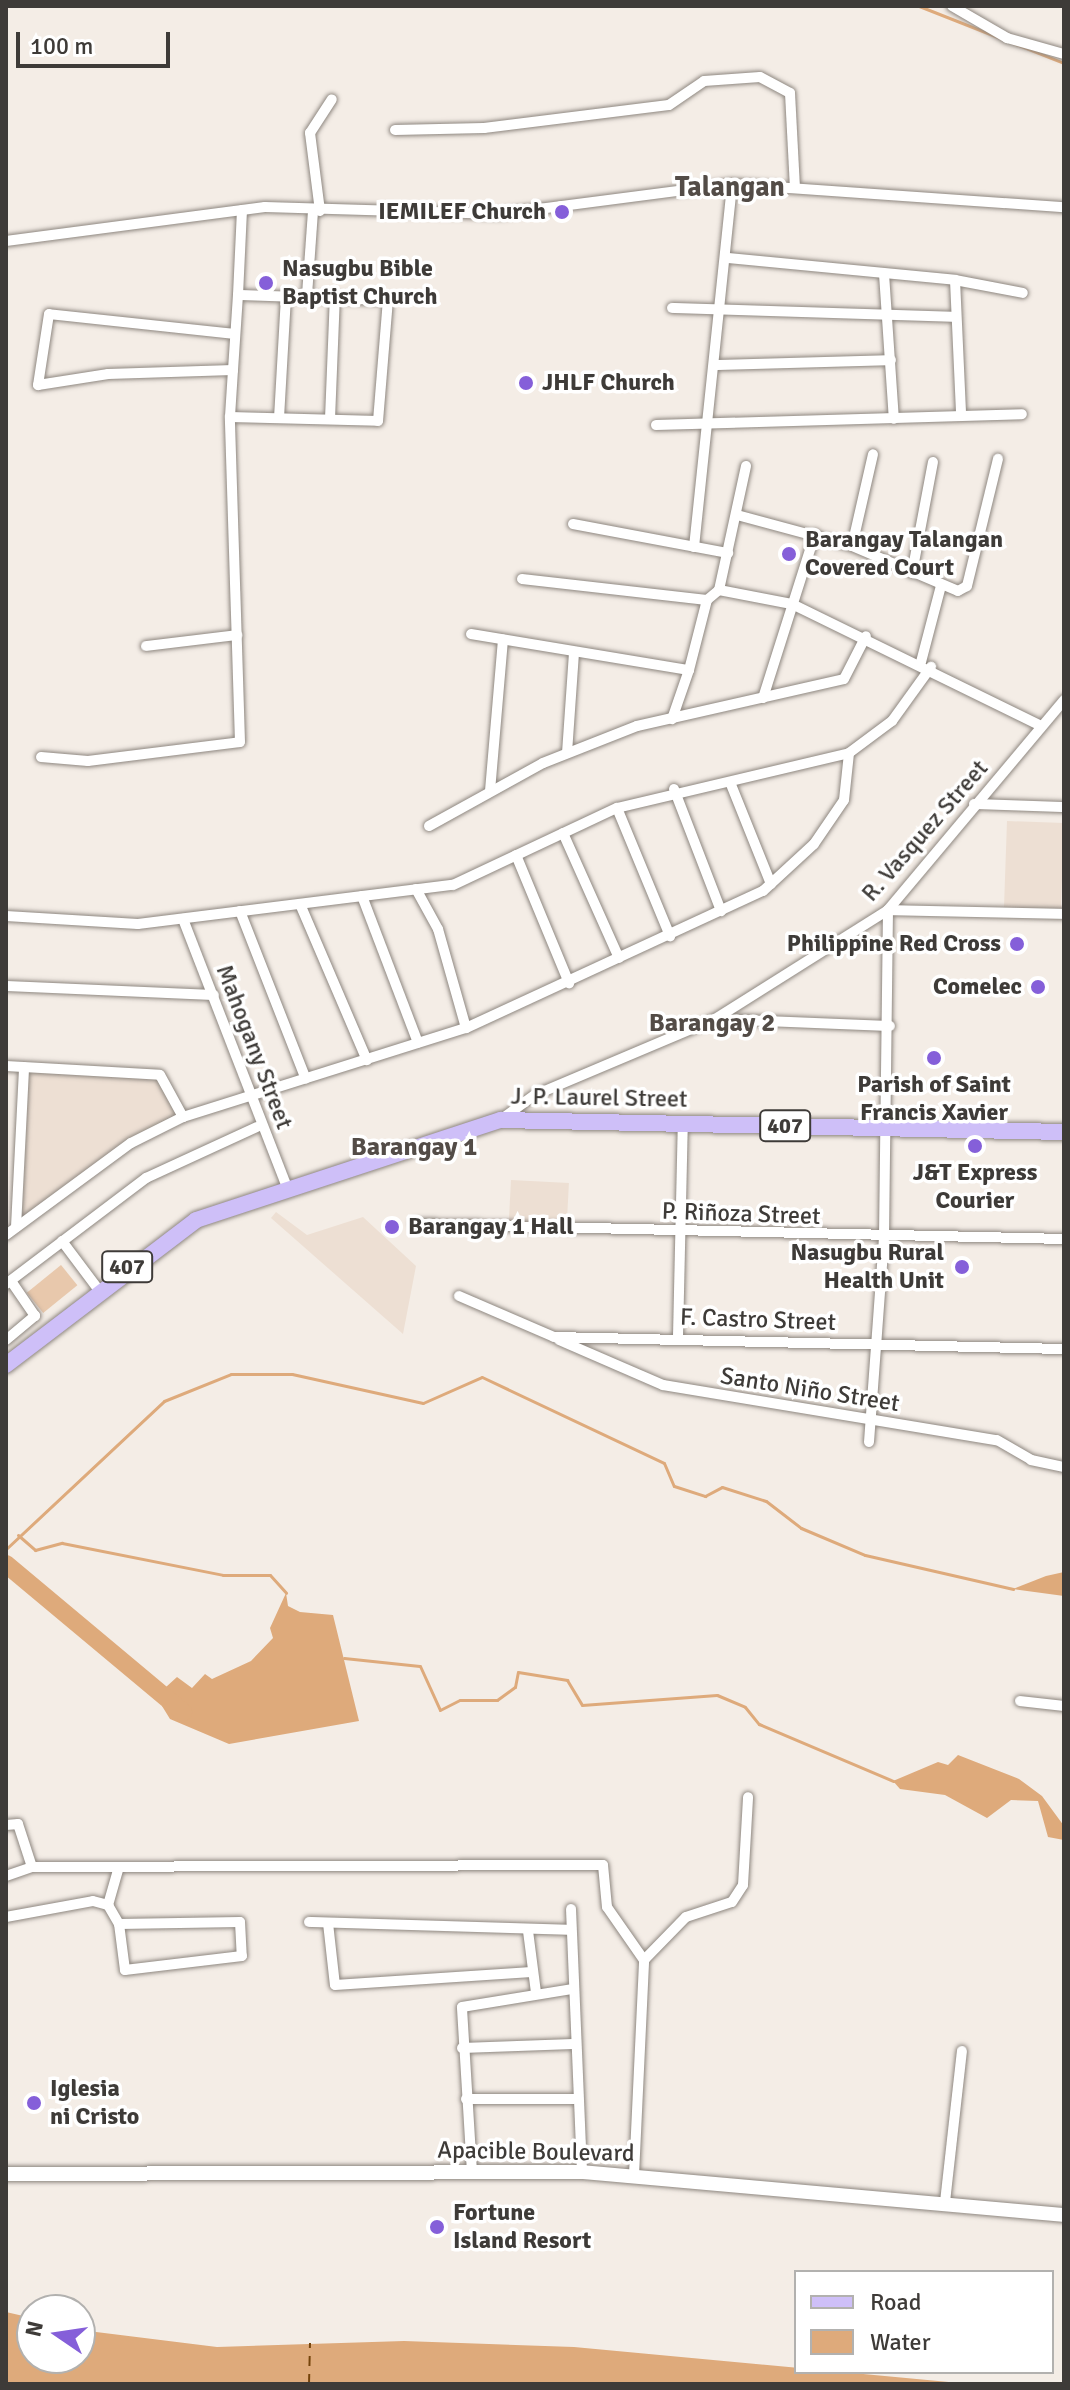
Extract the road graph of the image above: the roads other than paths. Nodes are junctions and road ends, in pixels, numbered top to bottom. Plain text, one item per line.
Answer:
1 (952, 6) edge
2 (1064, 54) edge
3 (332, 99) dead end
4 (395, 130) dead end
5 (732, 184) junction
6 (795, 187) junction
7 (1064, 207) edge
8 (242, 210) junction
9 (316, 211) junction
10 (6, 241) edge
11 (728, 258) junction
12 (884, 274) junction
13 (955, 280) junction
14 (1023, 293) dead end
15 (238, 295) junction
16 (286, 295) junction
17 (307, 295) junction
18 (335, 297) junction
19 (672, 308) dead end
20 (722, 312) junction
21 (888, 315) junction
22 (955, 317) junction
23 (235, 334) junction
24 (891, 360) junction
25 (714, 365) junction
26 (233, 370) junction
27 (961, 412) junction
28 (1022, 414) dead end
29 (230, 417) junction
30 (279, 418) junction
31 (330, 419) junction
32 (894, 419) junction
33 (656, 425) dead end
34 (710, 429) junction
35 (873, 454) dead end
36 (998, 459) dead end
37 (933, 462) dead end
38 (746, 466) dead end
39 (737, 515) junction
40 (573, 524) dead end
41 (815, 534) junction
42 (852, 546) junction
43 (694, 547) junction
44 (728, 553) junction
45 (912, 573) junction
46 (522, 579) dead end
47 (941, 586) junction
48 (719, 590) junction
49 (707, 600) junction
50 (792, 604) junction
51 (471, 634) dead end
52 (237, 635) junction
53 (866, 636) junction
54 (503, 640) junction
55 (146, 646) dead end
56 (574, 653) junction
57 (926, 665) junction
58 (689, 670) junction
59 (763, 698) junction
60 (1064, 700) edge
61 (672, 719) junction
62 (1041, 726) junction
63 (567, 753) junction
64 (849, 753) junction
65 (41, 757) dead end
66 (730, 782) junction
67 (674, 789) junction
68 (490, 791) junction
69 (974, 804) junction
70 (1064, 807) edge
71 (617, 808) junction
72 (429, 826) dead end
73 (563, 833) junction
74 (516, 855) junction
75 (771, 884) junction
76 (416, 889) junction
77 (362, 896) junction
78 (300, 904) junction
79 (888, 910) junction
80 (240, 911) junction
81 (721, 911) junction
82 (1064, 914) edge
83 (6, 916) edge
84 (183, 919) junction
85 (670, 936) junction
86 (619, 958) junction
87 (569, 983) junction
88 (6, 986) edge
89 (214, 995) junction
90 (715, 1019) junction
91 (890, 1026) junction
92 (466, 1028) junction
93 (418, 1043) junction
94 (367, 1060) junction
95 (6, 1066) edge
96 (24, 1067) junction
97 (306, 1079) junction
98 (253, 1097) junction
99 (183, 1117) junction
100 (501, 1120) junction
101 (683, 1123) junction
102 (257, 1127) dead end
103 (888, 1128) junction
104 (1064, 1132) edge
105 (288, 1190) junction
106 (415, 1224) dead end
107 (16, 1227) junction
108 (679, 1231) junction
109 (6, 1235) edge
110 (884, 1237) junction
111 (1064, 1239) edge
112 (62, 1241) junction
113 (8, 1282) edge
114 (98, 1289) junction
115 (459, 1296) dead end
116 (678, 1336) junction
117 (554, 1337) junction
118 (6, 1340) edge
119 (880, 1344) junction
120 (1064, 1349) edge
121 (6, 1365) edge
122 (874, 1420) junction
123 (869, 1442) dead end
124 (1064, 1467) edge
125 (1020, 1701) dead end
126 (1064, 1706) edge
127 (748, 1797) dead end
128 (6, 1825) edge
129 (32, 1867) junction
130 (118, 1869) junction
131 (6, 1876) edge
132 (108, 1905) junction
133 (571, 1909) dead end
134 (6, 1917) edge
135 (309, 1922) dead end
136 (328, 1923) junction
137 (119, 1924) junction
138 (571, 1930) junction
139 (528, 1931) junction
140 (644, 1960) junction
141 (532, 1972) junction
142 (572, 1989) junction
143 (536, 1993) junction
144 (573, 2044) junction
145 (462, 2048) junction
146 (962, 2051) dead end
147 (466, 2099) junction
148 (574, 2099) junction
149 (472, 2172) junction
150 (582, 2172) junction
151 (6, 2174) edge
152 (634, 2175) junction
153 (945, 2202) junction
154 (1064, 2215) edge

1 - 2 street
3 - 9 street
4 - 6 street
5 - 6 street
5 - 9 street
5 - 11 street
6 - 7 street
8 - 9 street
8 - 10 street
8 - 15 street
9 - 17 street
11 - 12 street
11 - 20 street
12 - 13 street
12 - 21 street
13 - 14 street
13 - 22 street
15 - 16 street
15 - 23 street
16 - 17 street
16 - 30 street
17 - 18 street
18 - 31 street
18 - 31 street
19 - 20 street
20 - 21 street
20 - 25 street
21 - 22 street
21 - 24 street
22 - 27 street
23 - 26 street
23 - 26 street
24 - 25 street
24 - 32 street
25 - 34 street
26 - 29 street
27 - 28 street
27 - 32 street
29 - 30 street
29 - 52 street
30 - 31 street
32 - 34 street
33 - 34 street
34 - 43 street
35 - 42 street
36 - 47 street
37 - 45 street
38 - 39 street
39 - 41 street
39 - 44 street
40 - 43 street
41 - 42 street
41 - 50 street
42 - 45 street
43 - 44 street
44 - 48 street
45 - 47 street
46 - 49 street
47 - 57 street
48 - 49 street
48 - 50 street
49 - 58 street
50 - 53 street
50 - 59 street
51 - 54 street
52 - 55 street
52 - 65 street
53 - 57 street
53 - 59 street
54 - 56 street
54 - 68 street
56 - 58 street
56 - 63 street
57 - 62 street
57 - 64 street
58 - 61 street
59 - 61 street
60 - 62 street, R. Vasquez Street
61 - 63 street
62 - 69 street, R. Vasquez Street
63 - 68 street
64 - 66 street
64 - 75 street
66 - 67 street
66 - 75 street
67 - 71 street
67 - 81 street
68 - 72 street
69 - 70 street
69 - 79 street, R. Vasquez Street
71 - 73 street
71 - 85 street
73 - 74 street
73 - 86 street
74 - 76 street
74 - 87 street
75 - 81 street
76 - 77 street
76 - 92 street
77 - 78 street
77 - 93 street
78 - 80 street
78 - 94 street
79 - 82 street
79 - 90 street, R. Vasquez Street
79 - 91 street
80 - 84 street
80 - 97 street
81 - 85 street
83 - 84 street
84 - 89 street, Mahogany Street
85 - 86 street
86 - 87 street
87 - 92 street
88 - 89 street
89 - 98 street, Mahogany Street
90 - 91 street
90 - 100 street, R. Vasquez Street
91 - 103 street
92 - 93 street
93 - 94 street
94 - 97 street
95 - 96 street
96 - 99 street
96 - 107 street
97 - 98 street
98 - 99 street
98 - 105 street, Mahogany Street
99 - 107 street
100 - 101 main road, J. P. Laurel Street / 407
100 - 105 main road, J. P. Laurel Street / 407
101 - 103 main road, J. P. Laurel Street / 407
101 - 108 street
102 - 112 street
103 - 104 main road, J. P. Laurel Street / 407
103 - 110 street
105 - 114 main road, J. P. Laurel Street / 407
106 - 108 street, P. Riñoza Street
107 - 109 street
108 - 110 street, P. Riñoza Street
108 - 116 street
110 - 111 street, P. Riñoza Street
110 - 119 street
112 - 113 street
112 - 114 street
113 - 118 street
114 - 121 main road, J. P. Laurel Street / 407
115 - 117 street, F. Castro Street
116 - 117 street, F. Castro Street
116 - 119 street, F. Castro Street
117 - 122 street, Santo Niño Street
119 - 120 street, F. Castro Street
119 - 122 street
122 - 123 street
122 - 124 street, Santo Niño Street
125 - 126 street
127 - 140 street
128 - 129 street
129 - 130 street
129 - 131 street
130 - 132 street
130 - 140 street
132 - 134 street
132 - 137 street
133 - 138 street
135 - 136 street
136 - 139 street
136 - 141 street
137 - 137 street
138 - 139 street
138 - 142 street
139 - 141 street
140 - 152 street
141 - 143 street
142 - 143 street
142 - 144 street
143 - 145 street
144 - 145 street
144 - 148 street
145 - 147 street
146 - 153 street
147 - 148 street
147 - 149 street
148 - 150 street
149 - 150 street, Apacible Boulevard
149 - 151 street, Apacible Boulevard
150 - 152 street, Apacible Boulevard
152 - 153 street, Apacible Boulevard
153 - 154 street, Apacible Boulevard

